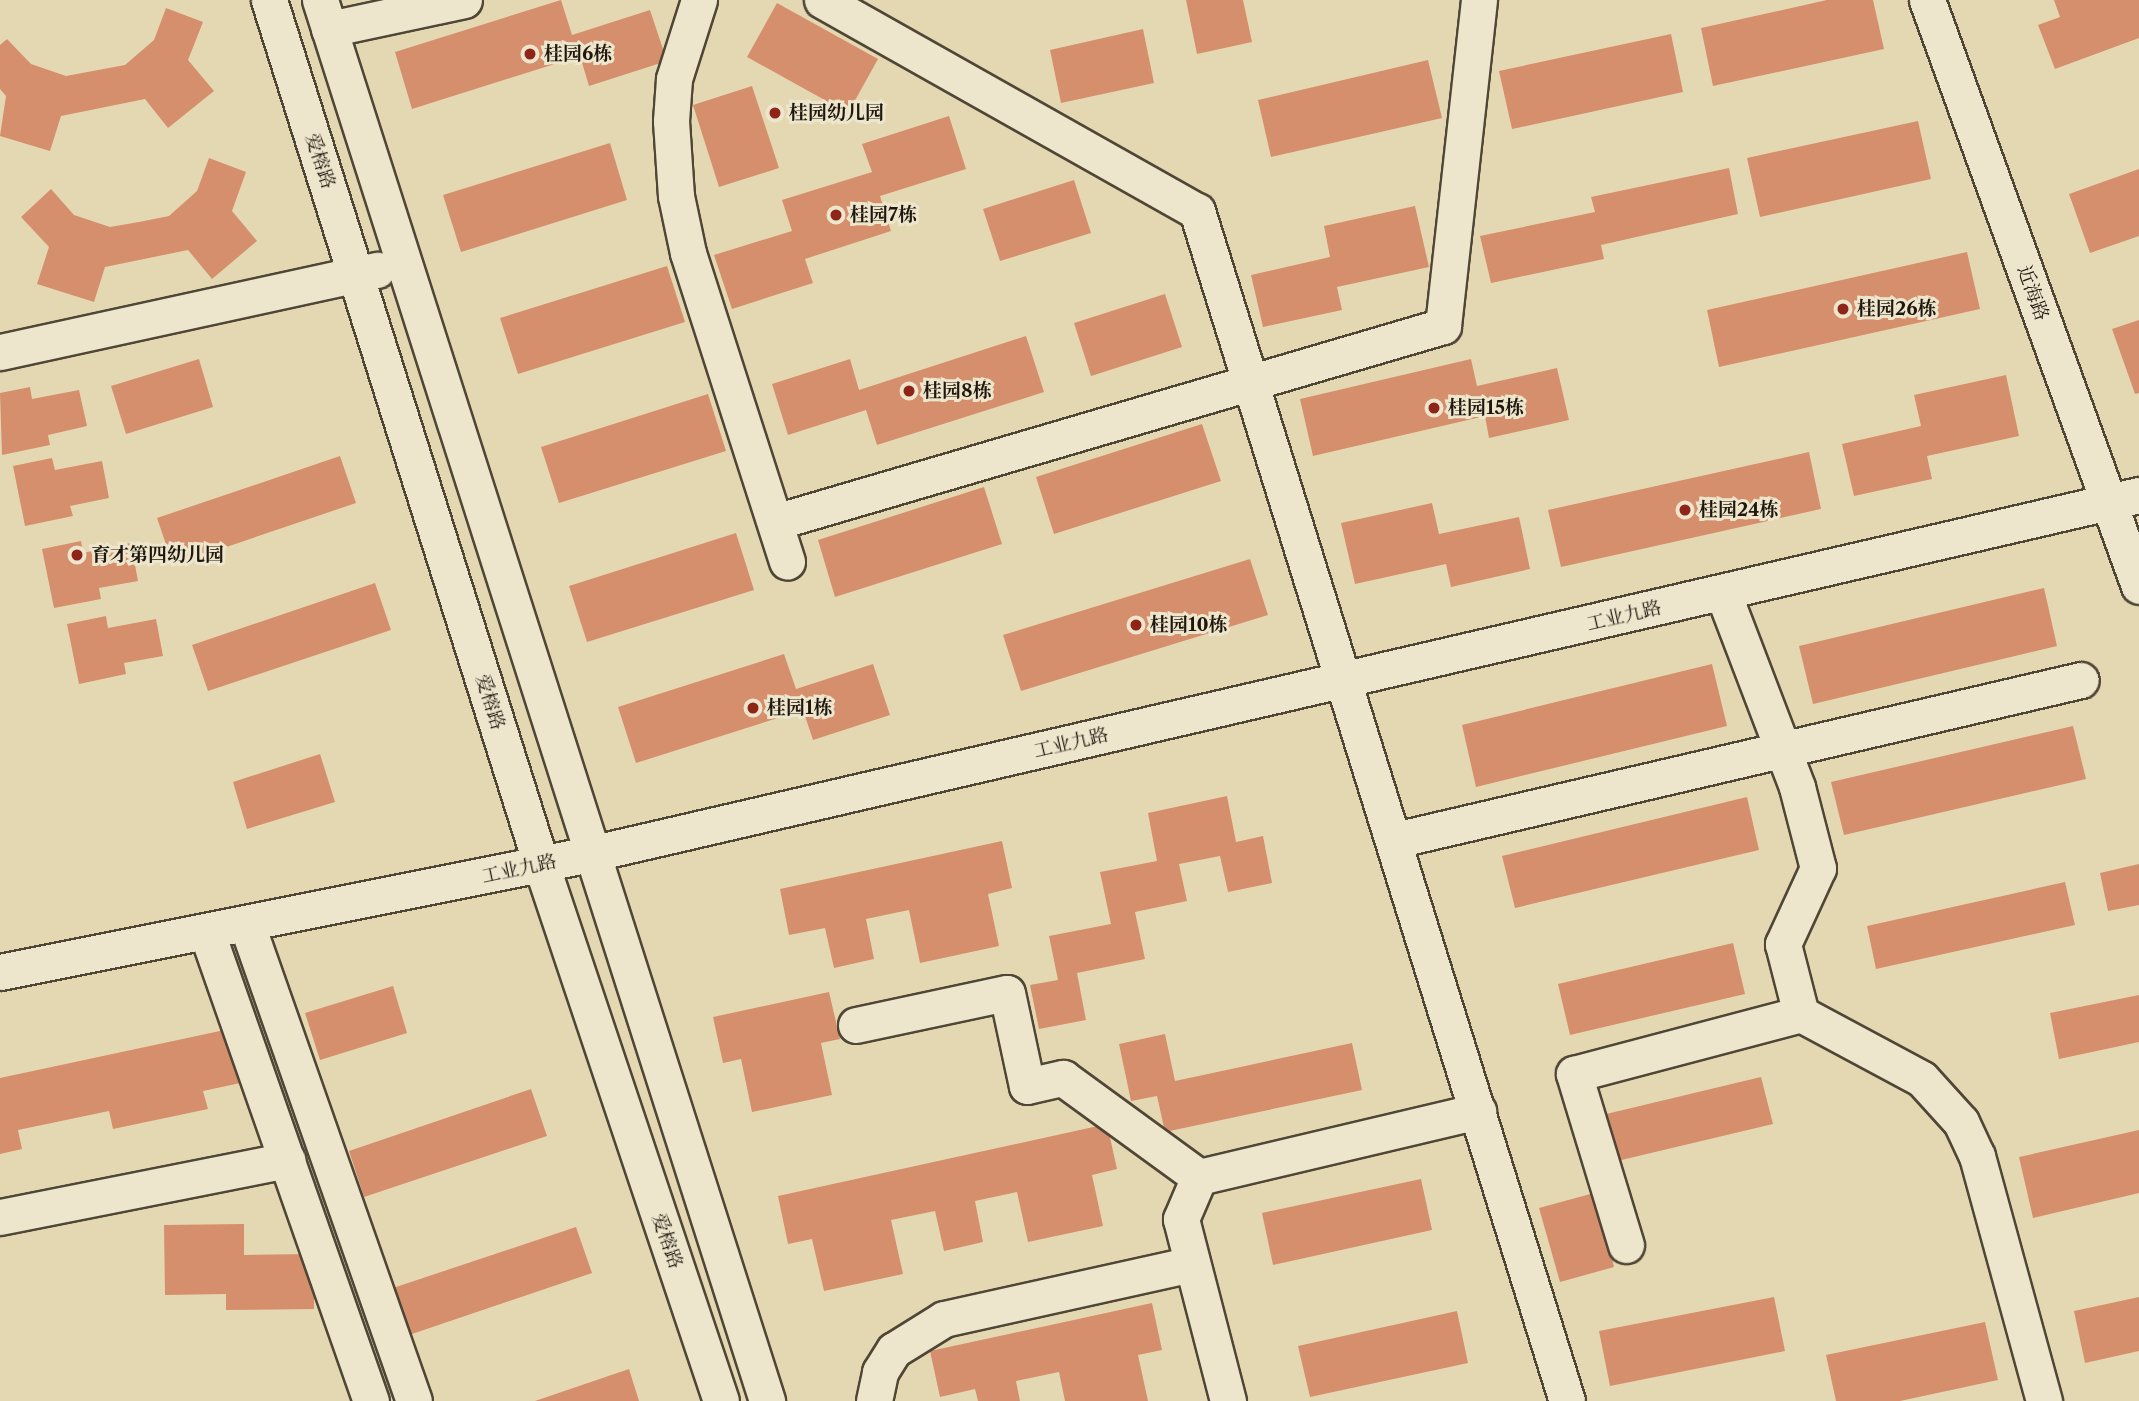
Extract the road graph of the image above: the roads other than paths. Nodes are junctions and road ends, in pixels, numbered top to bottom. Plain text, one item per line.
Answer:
1 (269, 0) edge
2 (464, 0) edge
3 (699, 0) edge
4 (822, 0) edge
5 (1479, 0) edge
6 (1927, 0) edge
7 (325, 14) edge
8 (404, 264) junction
9 (356, 275) junction
10 (0, 352) edge
11 (1252, 382) junction
12 (2125, 500) edge
13 (775, 522) junction
14 (787, 561) dead end
15 (2139, 586) edge
16 (1723, 593) junction
17 (1345, 679) junction
18 (2081, 680) dead end
19 (1784, 749) junction
20 (1395, 840) junction
21 (590, 854) junction
22 (541, 864) junction
23 (247, 925) junction
24 (207, 933) junction
25 (0, 972) edge
26 (1801, 1014) junction
27 (856, 1025) dead end
28 (1478, 1111) junction
29 (287, 1160) junction
30 (1199, 1177) junction
31 (0, 1217) edge
32 (1626, 1245) dead end
33 (1192, 1264) junction
34 (371, 1401) edge
35 (414, 1401) edge
36 (721, 1401) edge
37 (767, 1401) edge
38 (874, 1401) edge
39 (1228, 1401) edge
40 (1567, 1401) edge
41 (2044, 1401) edge

1 - 9 street, 爱榕路
2 - 7 street
3 - 13 street
4 - 11 street
5 - 11 street
6 - 12 street, 近海路
7 - 8 street
8 - 9 street
8 - 21 street
9 - 10 street
9 - 22 street, 爱榕路
11 - 13 street
11 - 17 street
12 - 15 street, 近海路
12 - 16 street, 工业九路
13 - 14 street
16 - 17 street, 工业九路
16 - 19 street
17 - 20 street
17 - 21 street, 工业九路
18 - 19 street
19 - 20 street
19 - 26 street
20 - 28 street
21 - 22 street, 工业九路
21 - 37 street
22 - 23 street, 工业九路
22 - 36 street, 爱榕路
23 - 24 street, 工业九路
23 - 35 street
24 - 25 street, 工业九路
24 - 29 street
26 - 32 street
26 - 41 street
27 - 30 street
28 - 30 street
28 - 40 street
29 - 31 street
29 - 34 street
30 - 33 street
33 - 38 street
33 - 39 street

